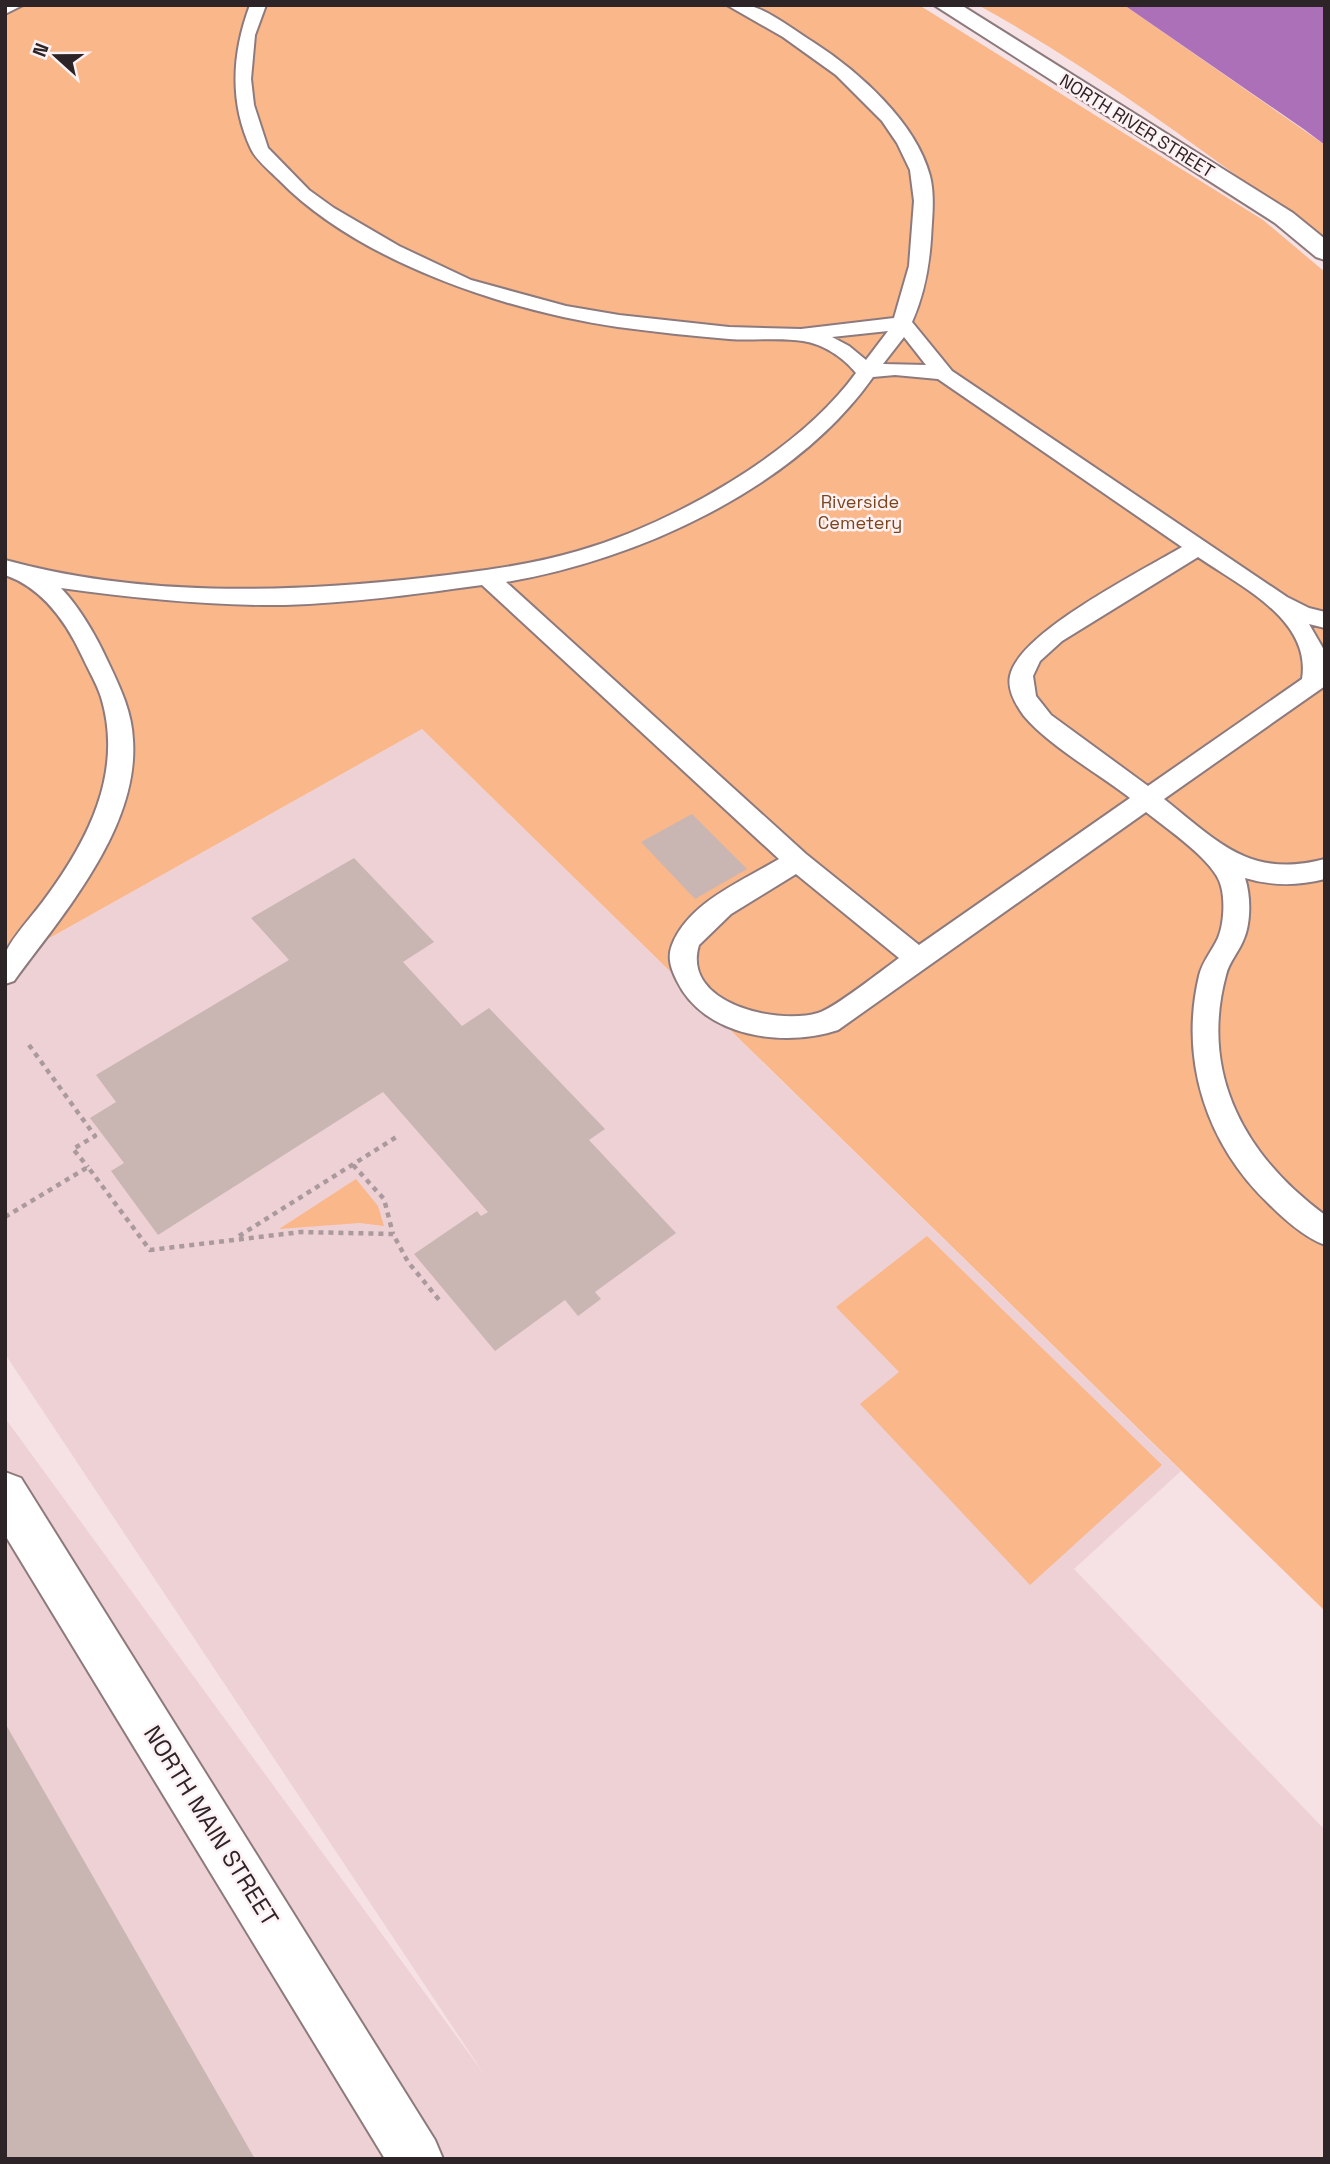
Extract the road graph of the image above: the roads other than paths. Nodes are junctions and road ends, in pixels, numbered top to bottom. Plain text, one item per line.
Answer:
1 (15, 5) edge
2 (258, 5) edge
3 (735, 5) edge
4 (945, 5) edge
5 (5, 9) edge
6 (1325, 252) edge
7 (903, 323) junction
8 (801, 335) junction
9 (866, 373) junction
10 (945, 375) junction
11 (1198, 547) junction
12 (13, 570) edge
13 (488, 578) junction
14 (1279, 602) junction
15 (1325, 620) edge
16 (1319, 678) edge
17 (1148, 799) junction
18 (1205, 845) junction
19 (797, 861) junction
20 (1325, 869) edge
21 (918, 959) junction
22 (5, 973) edge
23 (1325, 1232) edge
24 (5, 1493) edge
25 (416, 2159) edge

1 - 5 lane
2 - 8 lane
3 - 7 lane
4 - 6 street, NORTH RIVER STREET
7 - 8 lane
7 - 9 lane
7 - 10 lane
8 - 9 lane
9 - 10 lane
9 - 13 lane
10 - 11 lane
11 - 14 lane
11 - 17 lane
12 - 13 lane
12 - 22 lane
13 - 19 lane
14 - 15 lane
14 - 16 lane
16 - 17 lane
17 - 18 lane
17 - 21 lane
18 - 20 lane
18 - 23 lane
19 - 21 lane
19 - 21 lane
24 - 25 street, NORTH MAIN STREET

